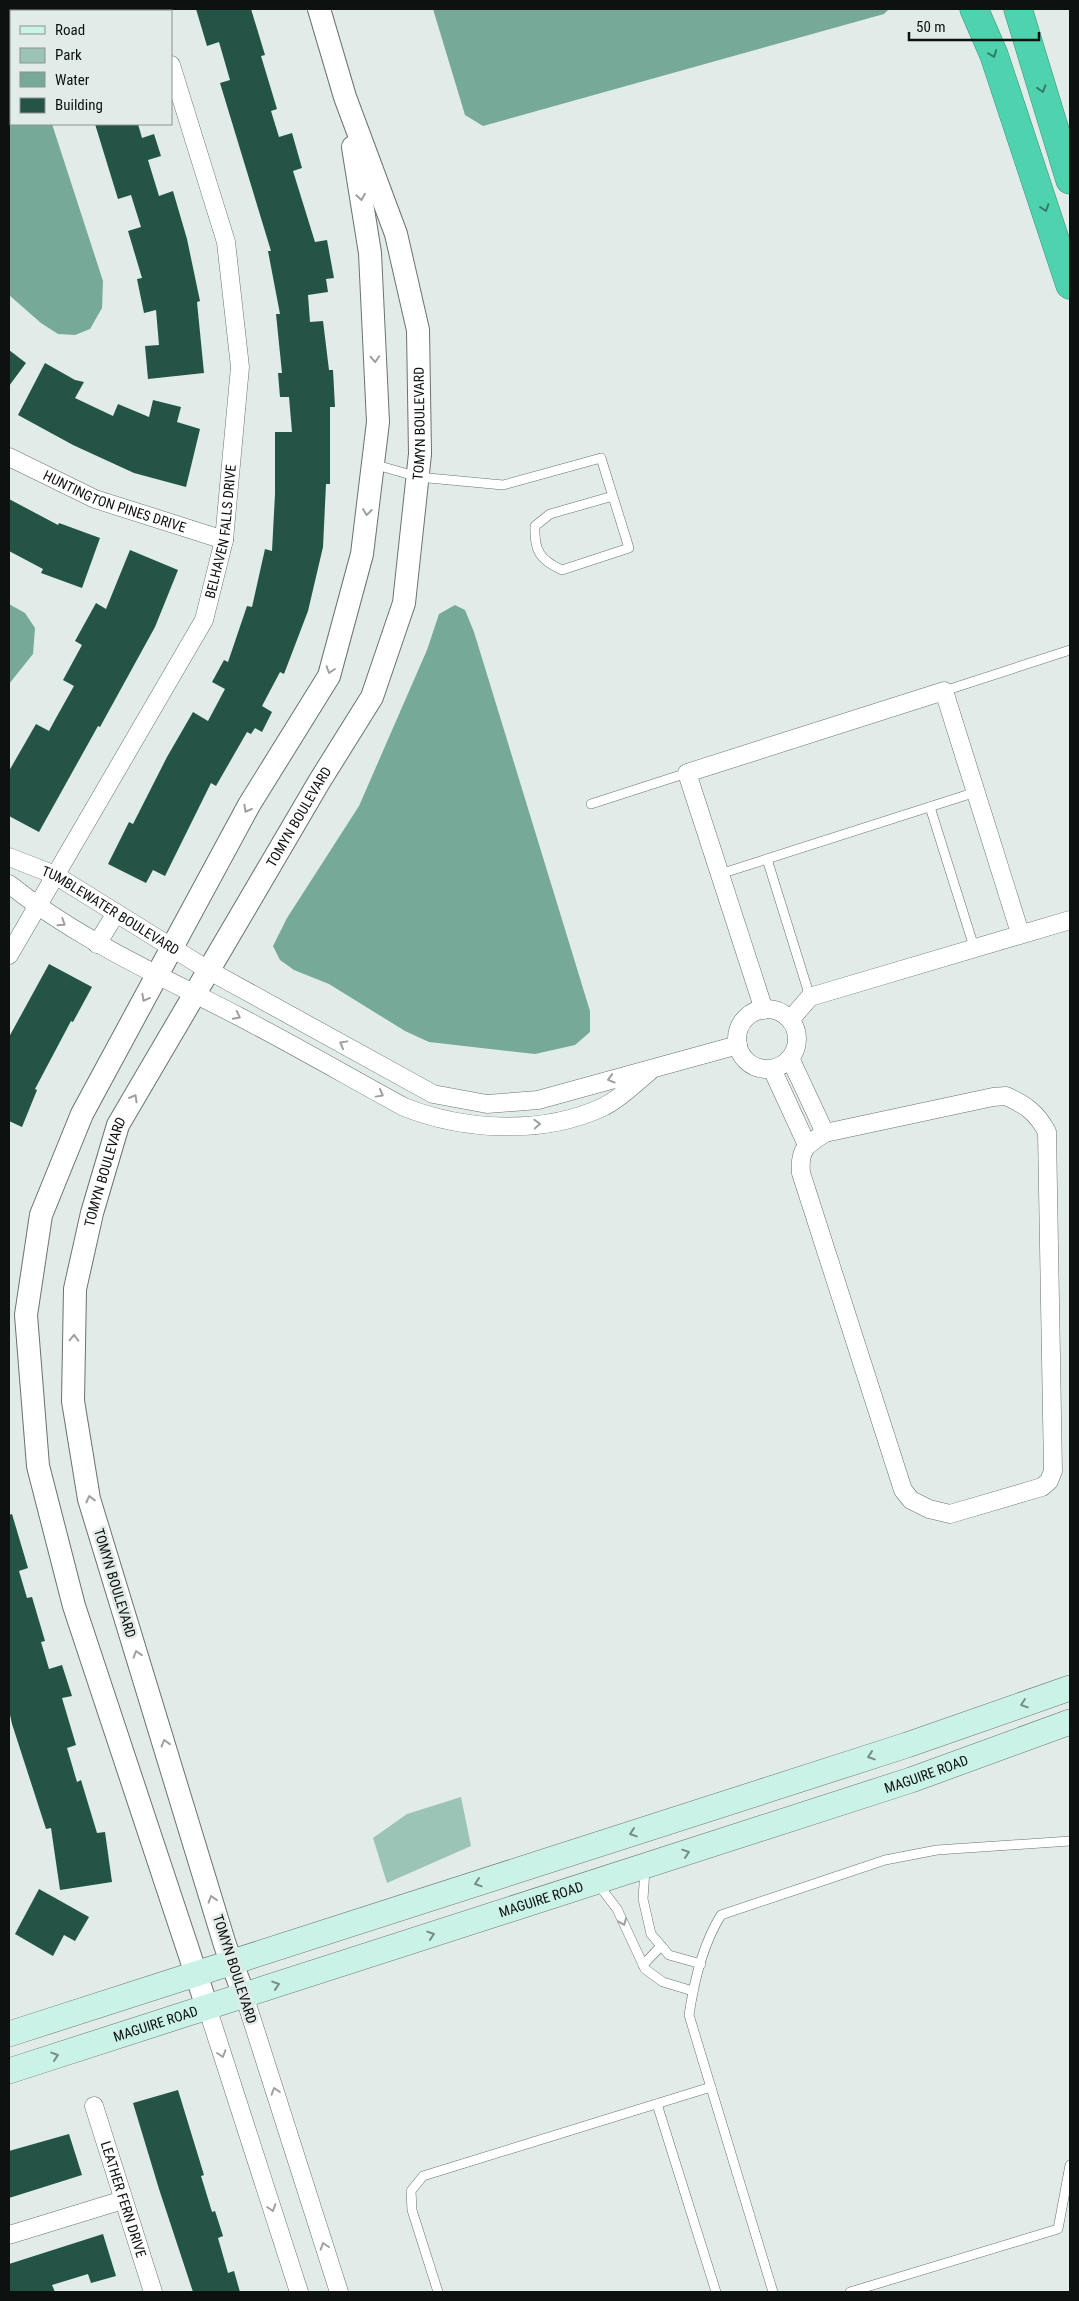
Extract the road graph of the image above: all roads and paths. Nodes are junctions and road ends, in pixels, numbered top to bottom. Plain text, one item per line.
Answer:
1 (319, 9) edge
2 (974, 9) edge
3 (1018, 9) edge
4 (172, 68) edge
5 (345, 97) junction
6 (1070, 180) edge
7 (1070, 286) edge
8 (9, 457) edge
9 (373, 464) junction
10 (418, 477) junction
11 (613, 496) junction
12 (224, 540) junction
13 (1070, 650) edge
14 (944, 691) junction
15 (687, 773) junction
16 (976, 792) junction
17 (591, 804) dead end
18 (930, 807) junction
19 (9, 857) edge
20 (767, 859) junction
21 (720, 874) junction
22 (55, 876) junction
23 (9, 884) edge
24 (37, 906) junction
25 (116, 913) junction
26 (1070, 920) edge
27 (1020, 933) junction
28 (97, 944) junction
29 (974, 947) junction
30 (172, 948) junction
31 (9, 955) edge
32 (208, 970) junction
33 (157, 976) junction
34 (194, 995) junction
35 (810, 997) junction
36 (764, 1010) junction
37 (790, 1020) junction
38 (738, 1045) junction
39 (790, 1058) junction
40 (658, 1066) junction
41 (772, 1069) junction
42 (433, 1094) junction
43 (425, 1115) junction
44 (825, 1133) junction
45 (807, 1145) junction
46 (1070, 1688) edge
47 (1070, 1722) edge
48 (1070, 1841) edge
49 (645, 1866) junction
50 (596, 1882) junction
51 (661, 1946) junction
52 (232, 1962) junction
53 (701, 1964) junction
54 (643, 1965) junction
55 (197, 1973) junction
56 (693, 1991) junction
57 (244, 1995) junction
58 (207, 2007) junction
59 (9, 2034) edge
60 (9, 2071) edge
61 (711, 2088) junction
62 (657, 2104) junction
63 (94, 2106) dead end
64 (1070, 2165) edge
65 (123, 2200) junction
66 (9, 2235) edge
67 (153, 2292) edge
68 (299, 2292) edge
69 (339, 2292) edge
70 (438, 2292) edge
71 (716, 2292) edge
72 (773, 2292) edge
73 (850, 2292) edge

1 - 5 street, TOMYN BOULEVARD
2 -> 7 highway
3 -> 6 highway
4 - 12 street, BELHAVEN FALLS DRIVE
5 -> 9 street, TOMYN BOULEVARD
5 - 10 street, TOMYN BOULEVARD
8 - 12 street, HUNTINGTON PINES DRIVE
9 - 10 lane
9 -> 30 street, TOMYN BOULEVARD
10 - 11 lane
10 - 32 street, TOMYN BOULEVARD
11 - 11 lane
12 - 22 street, BELHAVEN FALLS DRIVE
13 - 14 lane
14 - 15 street
14 - 16 street
15 - 17 lane
15 - 21 street
16 - 18 lane
16 - 27 street
18 - 20 lane
18 - 29 lane
19 - 22 street, TUMBLEWATER BOULEVARD
20 - 21 lane
20 - 35 lane
21 - 36 street
22 - 24 street, BELHAVEN FALLS DRIVE
22 - 25 street, TUMBLEWATER BOULEVARD
23 - 24 street
24 -> 28 street
24 - 31 street, BELHAVEN FALLS DRIVE
25 - 28 street
25 - 30 street, TUMBLEWATER BOULEVARD
26 - 27 street
27 - 29 street
28 - 33 street
29 - 35 street
30 - 32 street, TUMBLEWATER BOULEVARD
30 - 33 street, TOMYN BOULEVARD
32 - 34 street, TOMYN BOULEVARD
42 -> 32 street, TUMBLEWATER BOULEVARD
33 - 34 street
33 -> 55 street, TOMYN BOULEVARD
34 -> 43 street
52 -> 34 street, TOMYN BOULEVARD
35 - 37 street
36 - 37 street
36 - 38 street
37 - 39 street
38 - 40 street, TUMBLEWATER BOULEVARD
38 - 41 street
39 - 41 street
39 - 44 street
40 -> 42 street, TUMBLEWATER BOULEVARD
43 -> 40 street
41 - 45 street
42 - 43 street
44 - 45 street
44 - 45 street
46 -> 52 main road
49 -> 47 main road, MAGUIRE ROAD
48 - 53 lane
49 - 50 main road, MAGUIRE ROAD
49 - 51 lane
50 -> 54 lane
57 -> 50 main road, MAGUIRE ROAD
51 - 53 lane
51 - 54 lane
52 - 55 main road
52 - 57 street, TOMYN BOULEVARD
53 - 56 lane
54 - 56 lane
55 - 58 street, TOMYN BOULEVARD
55 - 59 main road
56 - 61 lane
57 - 58 main road, MAGUIRE ROAD
69 -> 57 street, TOMYN BOULEVARD
60 -> 58 main road, MAGUIRE ROAD
58 -> 68 street, TOMYN BOULEVARD
61 - 62 lane
61 - 72 lane
62 - 70 lane
62 - 71 lane
63 - 65 street, LEATHER FERN DRIVE
64 - 73 lane
65 - 66 street
65 - 67 street, LEATHER FERN DRIVE

